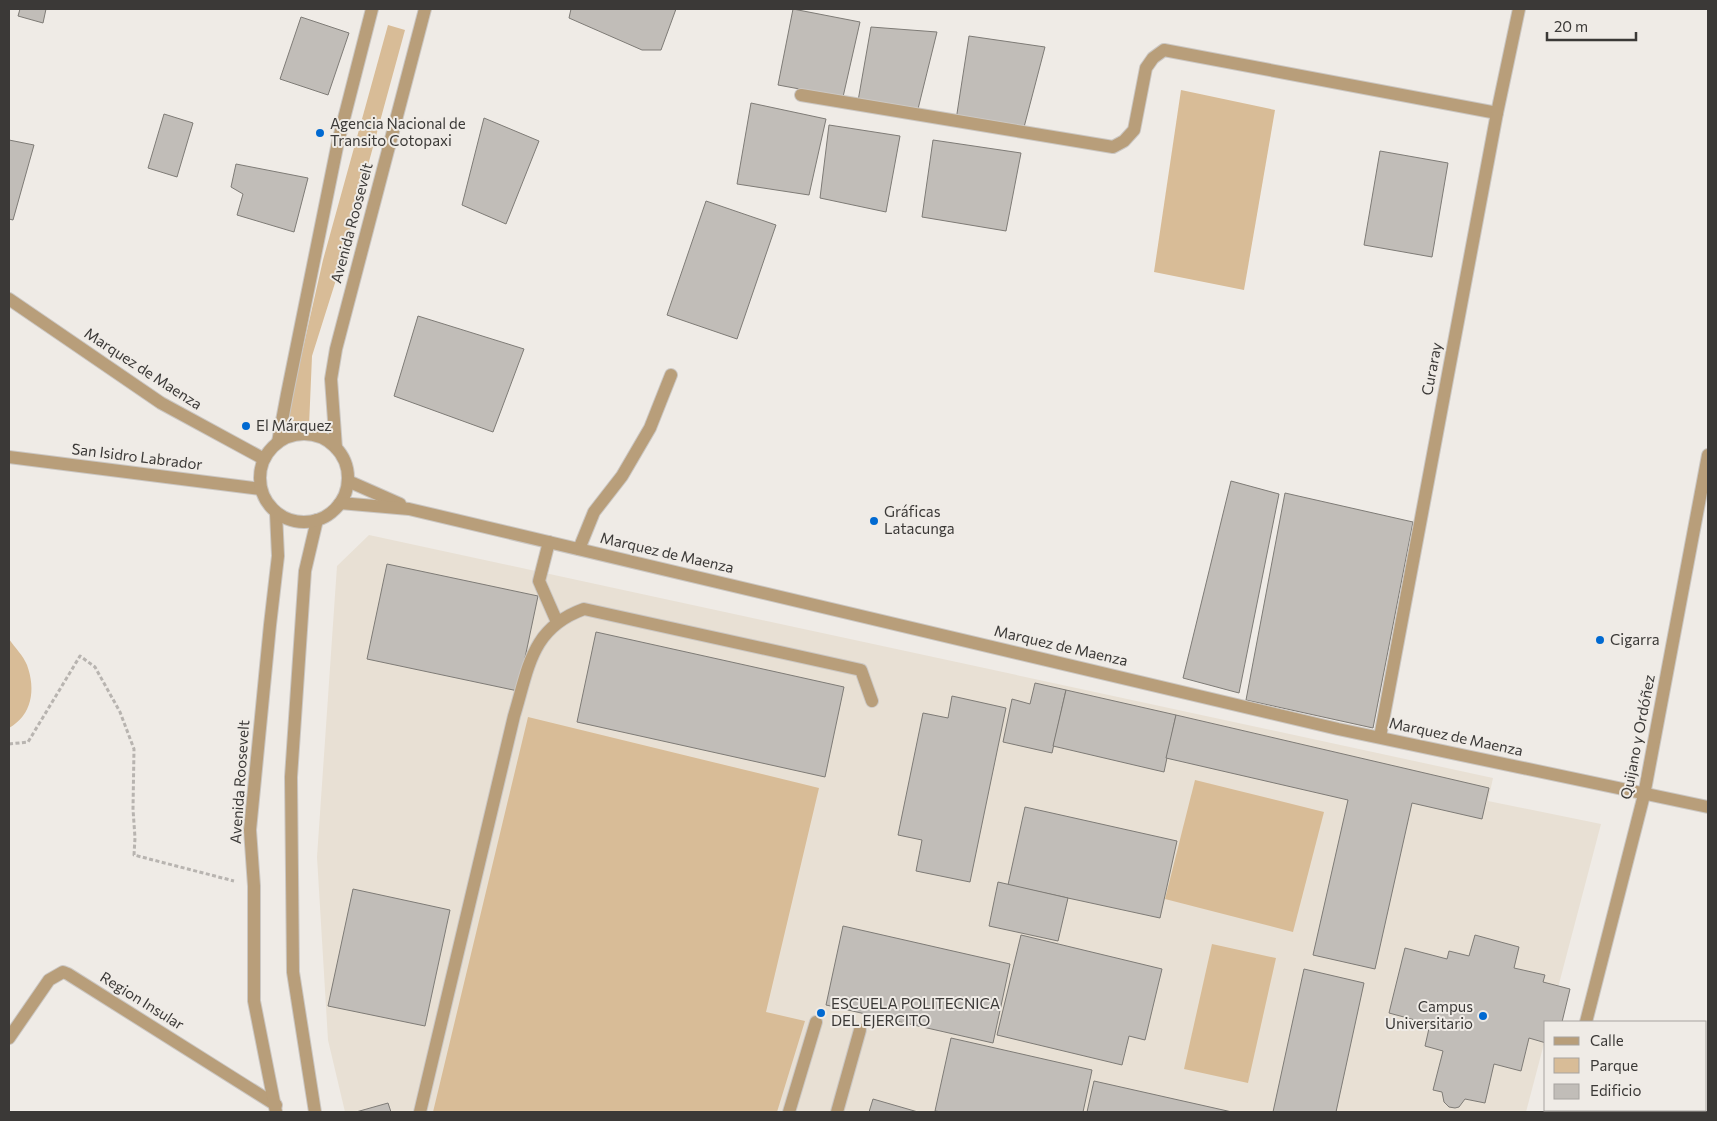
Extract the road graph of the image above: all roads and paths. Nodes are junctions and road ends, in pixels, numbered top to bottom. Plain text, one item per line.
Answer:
1 (372, 9) edge
2 (425, 9) edge
3 (1519, 9) edge
4 (801, 95) dead end
5 (1497, 113) junction
6 (9, 298) edge
7 (670, 375) dead end
8 (278, 442) junction
9 (336, 448) junction
10 (1708, 455) edge
11 (9, 458) edge
12 (264, 459) junction
13 (348, 481) junction
14 (261, 488) junction
15 (340, 503) junction
16 (409, 508) junction
17 (276, 513) junction
18 (317, 520) junction
19 (548, 542) junction
20 (579, 549) junction
21 (557, 622) junction
22 (872, 701) dead end
23 (1380, 736) junction
24 (9, 744) edge
25 (1644, 795) junction
26 (1708, 807) edge
27 (254, 886) junction
28 (1586, 1021) edge
29 (816, 1022) dead end
30 (860, 1030) dead end
31 (9, 1038) edge
32 (276, 1108) edge
33 (315, 1112) edge
34 (420, 1112) edge
35 (790, 1112) edge
36 (837, 1112) edge

1 - 8 street, Avenida Roosevelt
2 - 9 street, Avenida Roosevelt
3 - 5 street, Curaray
4 - 5 street
5 - 23 street, Curaray
6 - 12 street, Marquez de Maenza
7 - 20 street
8 - 9 street
8 - 12 street
9 - 13 street
10 - 25 street, Quijano y Ordóñez
11 - 14 street, San Isidro Labrador
12 - 14 street
13 - 15 street
13 - 16 street, Marquez de Maenza
14 - 17 street
15 - 16 street, Marquez de Maenza
15 - 18 street
16 - 19 street, Marquez de Maenza
17 - 18 street
17 - 27 street, Avenida Roosevelt
18 - 33 street
19 - 20 street, Marquez de Maenza
19 - 21 street
20 - 23 street, Marquez de Maenza
21 - 22 street
21 - 34 street
23 - 25 street, Marquez de Maenza
24 - 27 path
25 - 26 street, Marquez de Maenza
25 - 28 street, Quijano y Ordóñez
27 - 32 street, Avenida Roosevelt
29 - 35 street
30 - 36 street
31 - 32 street, Region Insular

